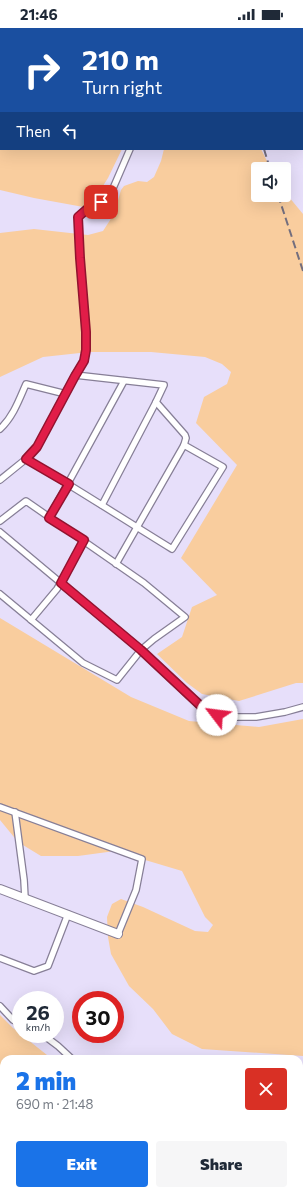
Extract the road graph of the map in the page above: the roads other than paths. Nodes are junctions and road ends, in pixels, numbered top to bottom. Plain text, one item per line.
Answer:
1 (130, 150) edge
2 (75, 376) junction
3 (124, 381) junction
4 (66, 394) junction
5 (156, 402) junction
6 (0, 429) edge
7 (184, 445) junction
8 (26, 459) junction
9 (0, 480) edge
10 (69, 484) junction
11 (102, 505) junction
12 (49, 518) junction
13 (0, 521) edge
14 (136, 527) junction
15 (0, 532) edge
16 (84, 540) junction
17 (116, 564) junction
18 (61, 583) junction
19 (0, 594) edge
20 (31, 620) junction
21 (141, 650) junction
22 (303, 707) edge
23 (0, 806) edge
24 (15, 812) junction
25 (0, 889) edge
26 (25, 898) junction
27 (68, 914) junction
28 (118, 934) joint
29 (0, 958) edge
30 (0, 1006) edge
31 (12, 1019) edge
32 (54, 1043) edge
33 (68, 1055) edge

1 - 2 street
2 - 3 street
2 - 4 street
3 - 5 street
3 - 10 street
4 - 6 street
4 - 8 street
5 - 7 street
5 - 11 street
7 - 14 street
7 - 14 street
8 - 9 street
8 - 10 street
10 - 11 street
10 - 12 street
11 - 14 street
12 - 13 street
12 - 16 street
14 - 17 street
15 - 18 street
16 - 17 street
16 - 18 street
17 - 21 street
18 - 20 street
18 - 21 street
19 - 20 street
20 - 21 street
21 - 22 street
23 - 24 street
24 - 26 street
24 - 28 street
25 - 26 street
26 - 27 street
27 - 28 street
27 - 29 street
30 - 31 street
32 - 33 street

